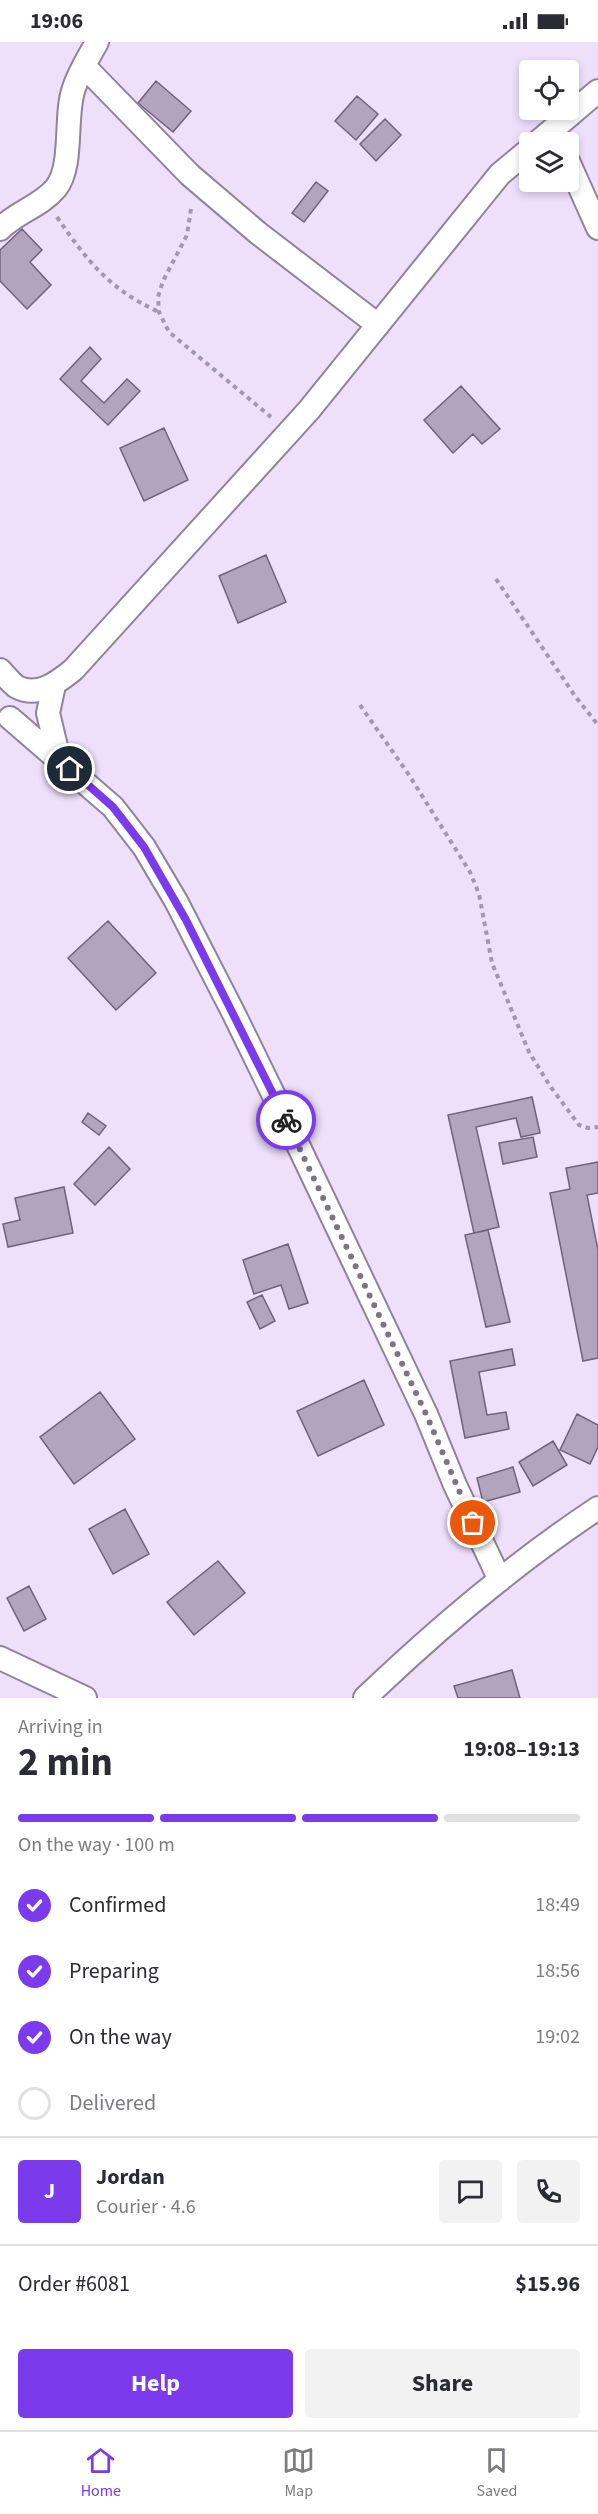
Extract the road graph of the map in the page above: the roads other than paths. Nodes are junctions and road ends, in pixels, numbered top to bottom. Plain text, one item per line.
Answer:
1 (97, 42) edge
2 (84, 66) junction
3 (598, 92) edge
4 (556, 132) edge
5 (519, 158) edge
6 (579, 186) edge
7 (598, 228) edge
8 (0, 229) edge
9 (378, 325) junction
10 (0, 670) edge
11 (54, 685) junction
12 (32, 691) junction
13 (5, 724) edge
14 (59, 759) junction
15 (598, 1508) edge
16 (500, 1580) junction
17 (0, 1658) edge
18 (85, 1698) edge
19 (365, 1698) edge

1 - 2 street
2 - 8 street
2 - 9 street
3 - 4 street
5 - 9 street
6 - 7 street
9 - 11 street
10 - 12 street
11 - 12 street
11 - 14 street
12 - 13 street
13 - 14 street
14 - 16 street
15 - 16 street
16 - 19 street
17 - 18 street

